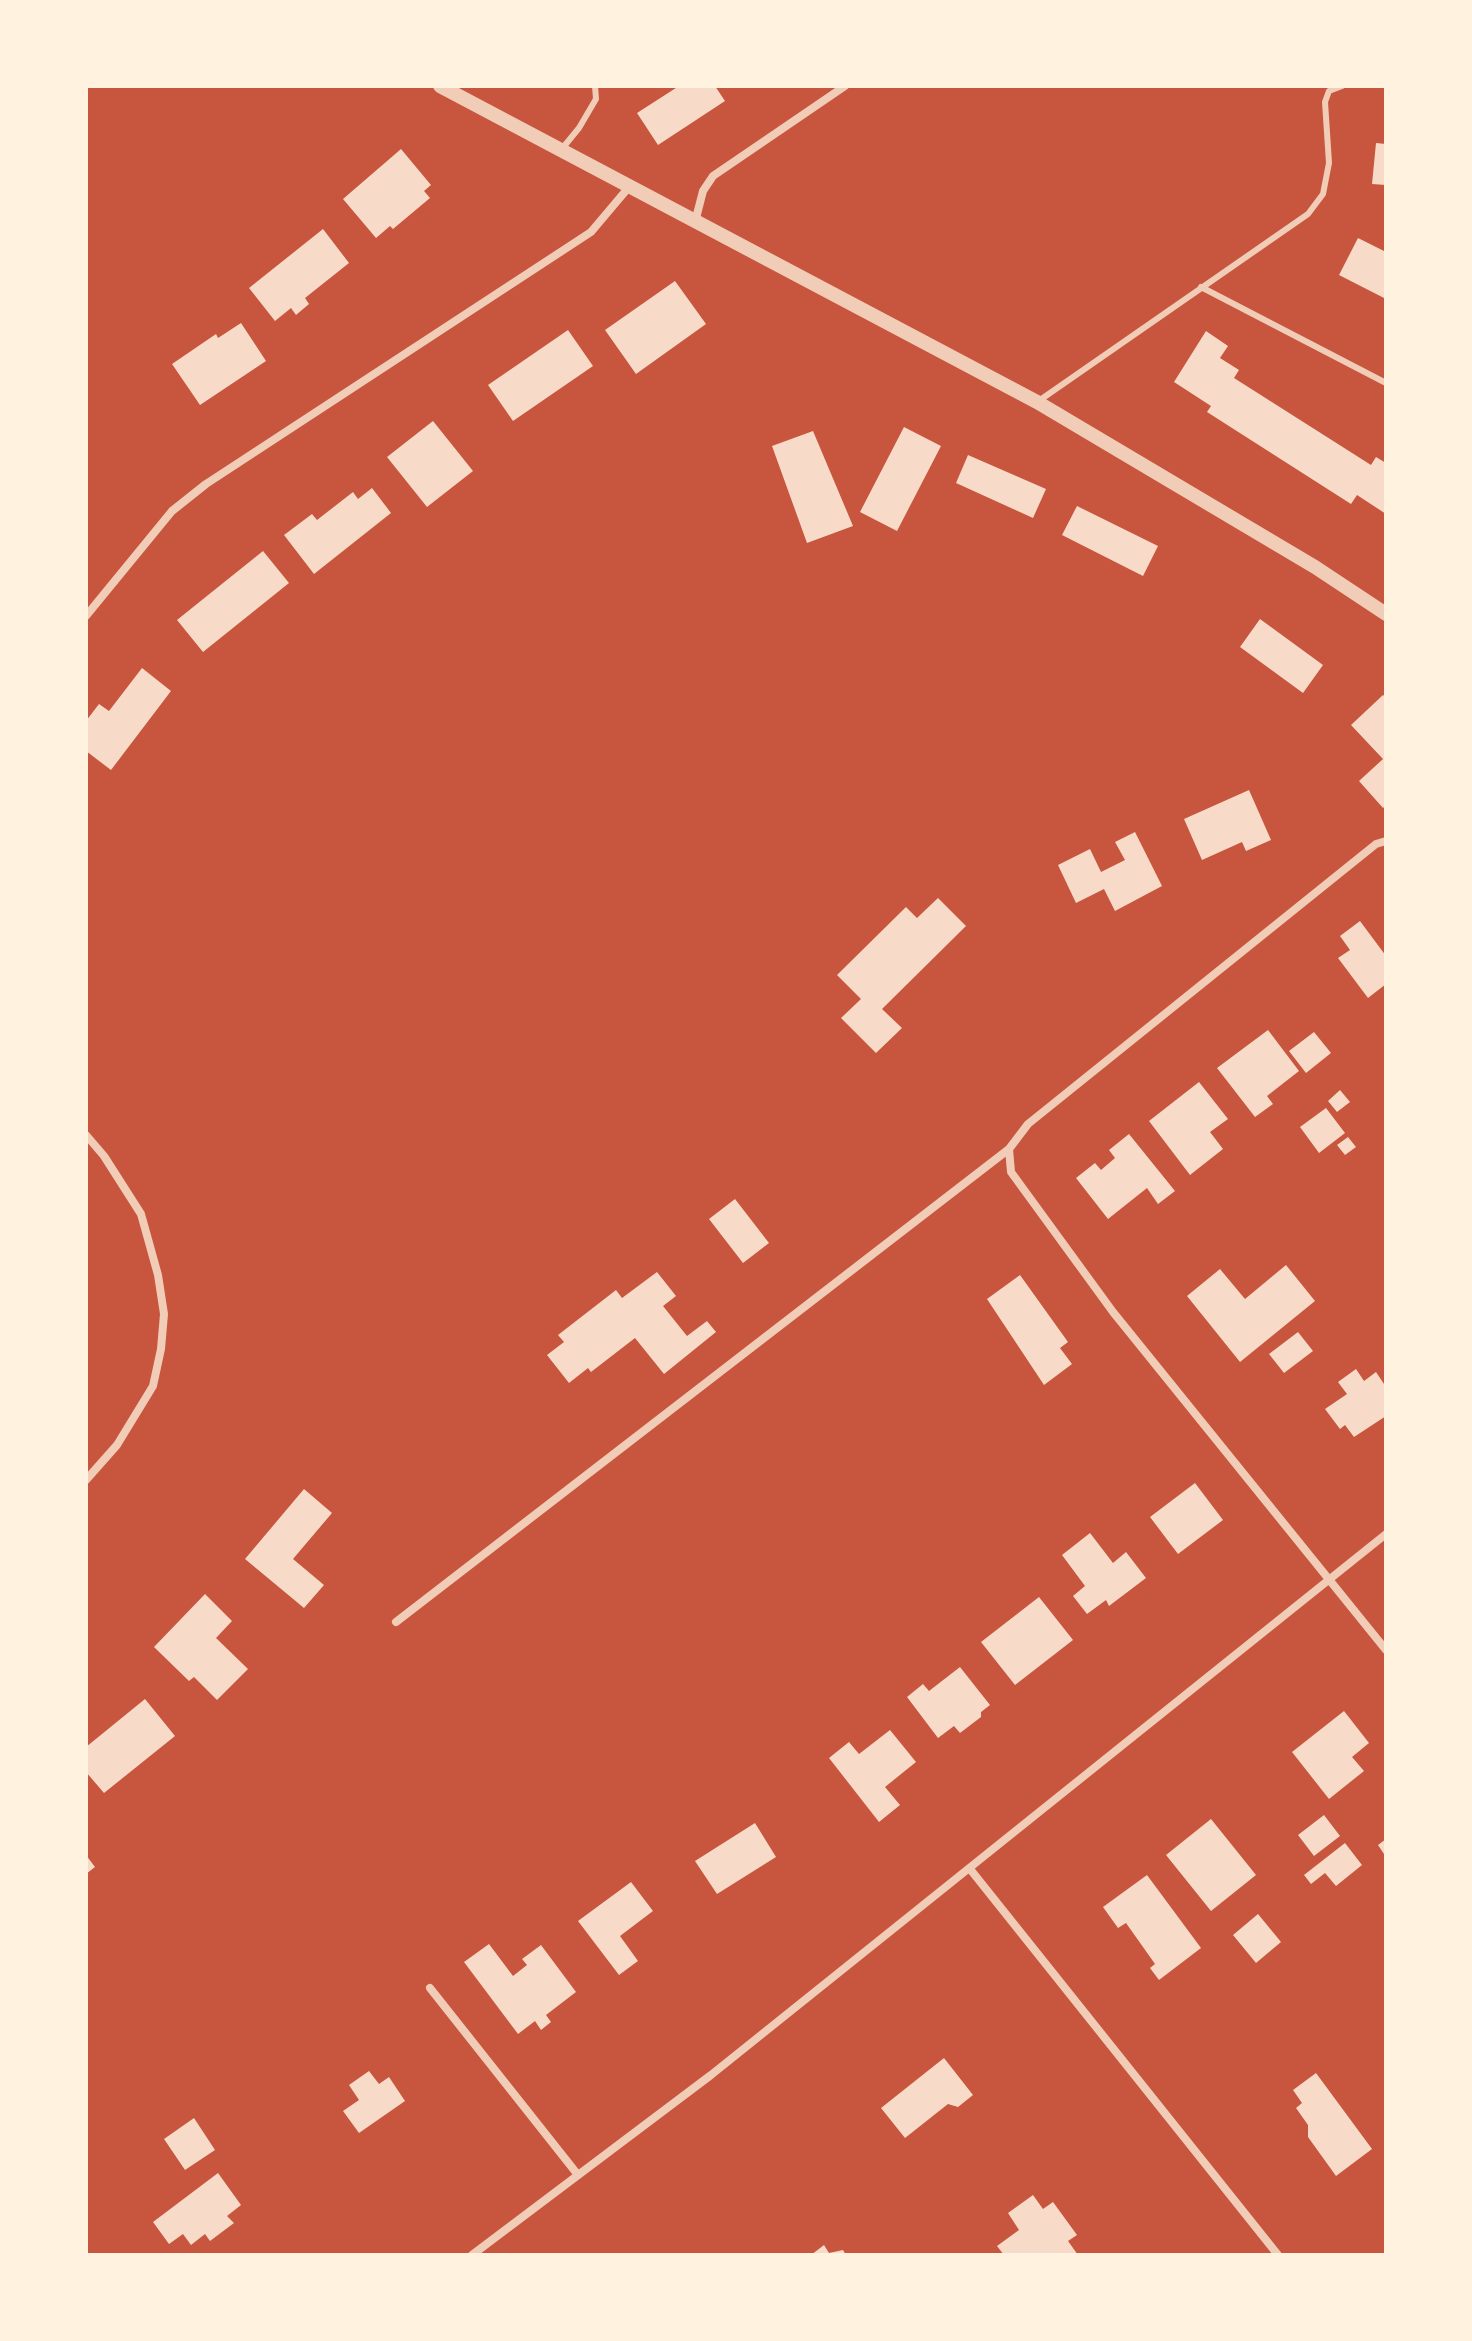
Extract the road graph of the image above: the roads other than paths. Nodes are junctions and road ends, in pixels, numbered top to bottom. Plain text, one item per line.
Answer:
1 (440, 86) edge
2 (595, 86) edge
3 (1342, 86) edge
4 (841, 87) edge
5 (561, 150) junction
6 (629, 187) junction
7 (695, 222) junction
8 (1201, 287) junction
9 (1386, 383) edge
10 (1037, 402) junction
11 (1386, 614) edge
12 (86, 616) edge
13 (1386, 841) edge
14 (86, 1135) edge
15 (1009, 1149) junction
16 (86, 1480) edge
17 (1386, 1534) edge
18 (1329, 1578) junction
19 (396, 1622) dead end
20 (1386, 1650) edge
21 (970, 1869) junction
22 (430, 1988) dead end
23 (578, 2175) junction
24 (472, 2255) edge
25 (1278, 2255) edge

1 - 5 street
2 - 5 lane
3 - 8 lane
4 - 7 street
5 - 6 street
6 - 7 street
6 - 12 street
7 - 10 street
8 - 9 lane
8 - 10 lane
10 - 11 street
13 - 15 street
14 - 16 street
15 - 18 street
15 - 19 street
17 - 18 street
18 - 20 street
18 - 21 street
21 - 23 street
21 - 25 street
22 - 23 street
23 - 24 street

